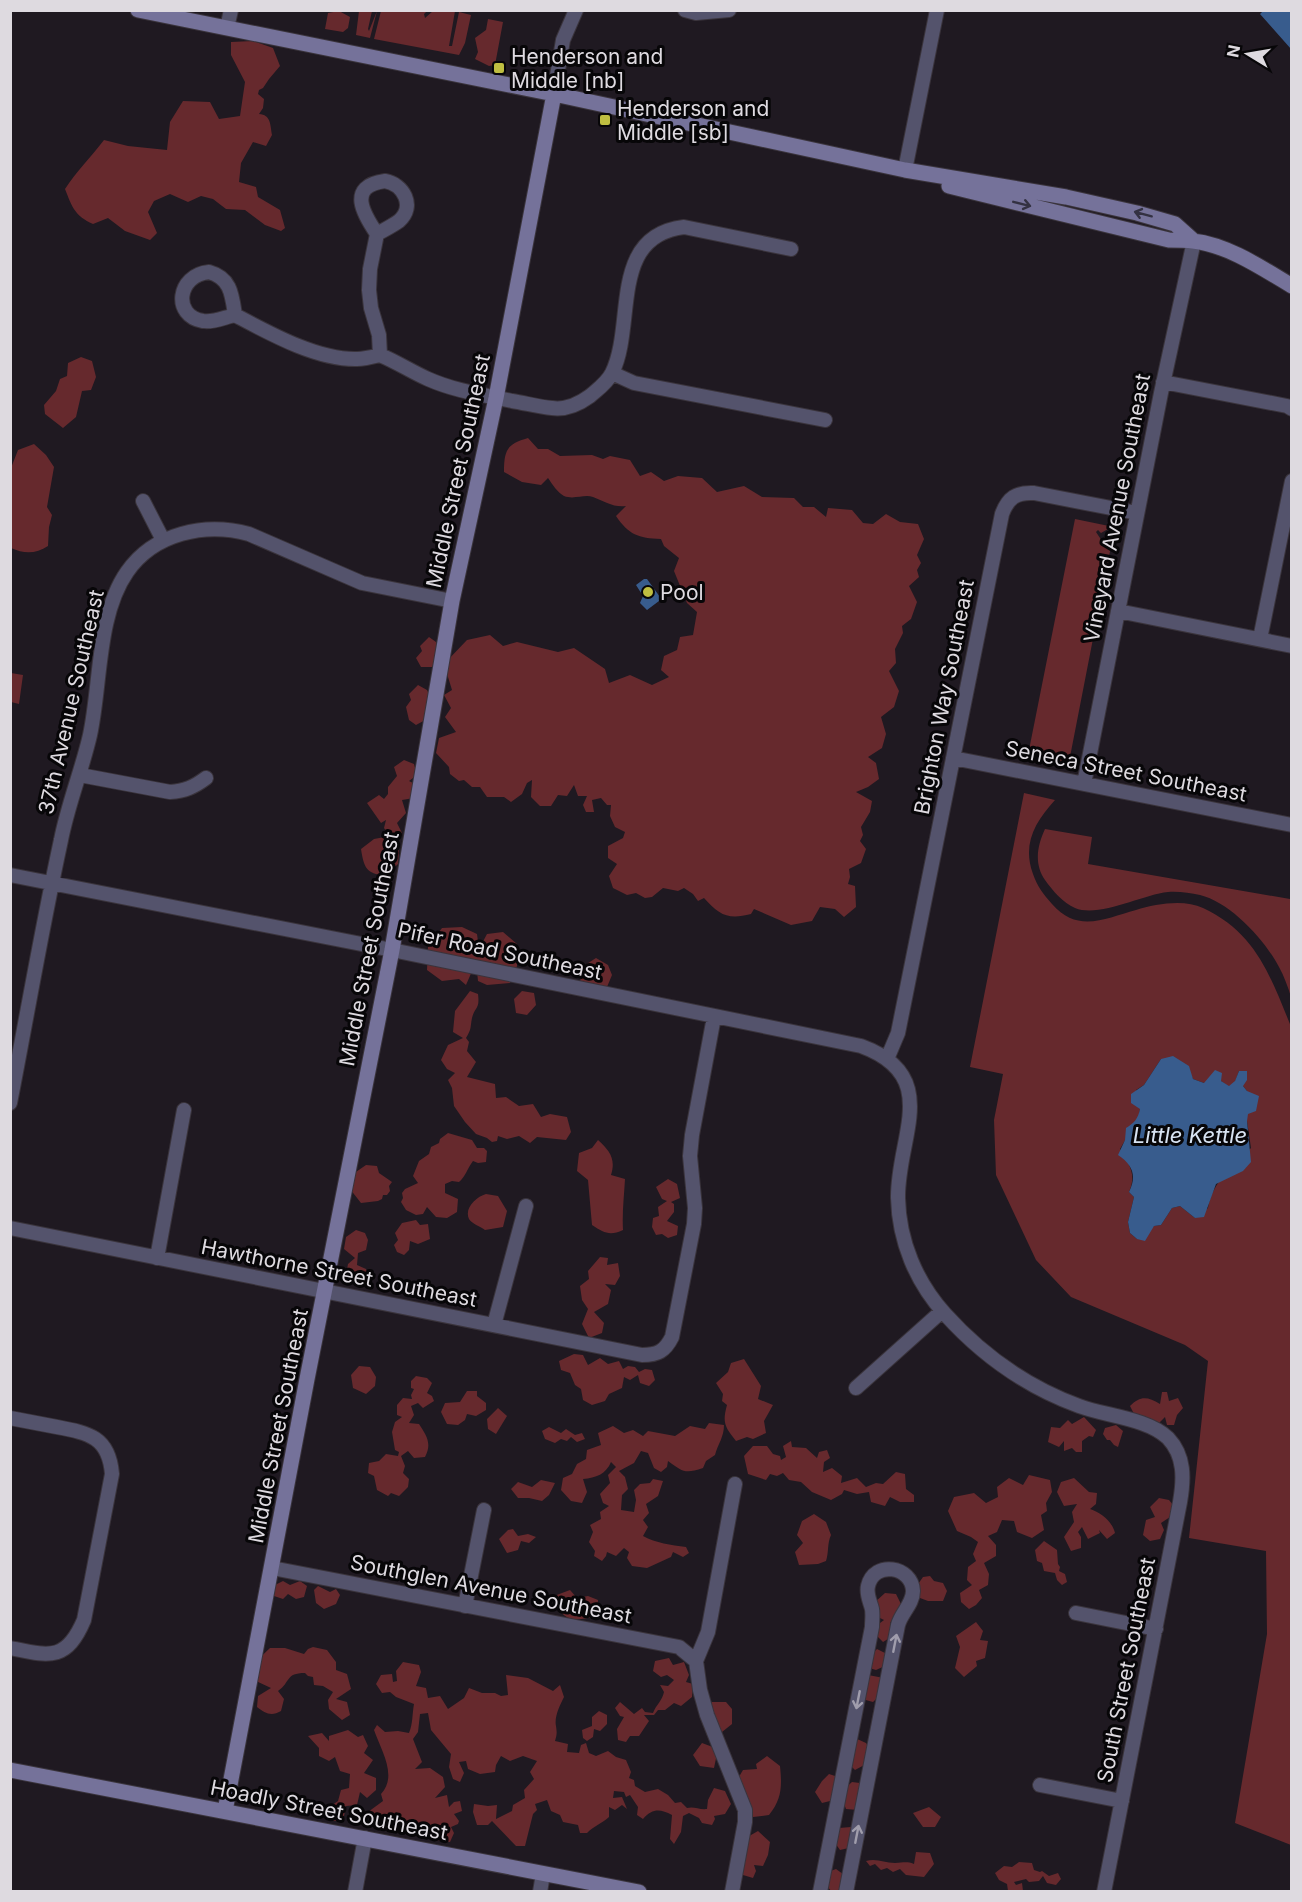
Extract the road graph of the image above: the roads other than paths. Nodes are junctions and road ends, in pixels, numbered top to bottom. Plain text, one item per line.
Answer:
1 (138, 10) edge
2 (231, 10) edge
3 (576, 10) edge
4 (685, 10) edge
5 (729, 10) edge
6 (937, 10) edge
7 (227, 28) junction
8 (554, 94) junction
9 (905, 170) junction
10 (377, 234) dead end
11 (1194, 241) junction
12 (791, 249) dead end
13 (1292, 286) edge
14 (235, 315) dead end
15 (380, 355) junction
16 (612, 373) junction
17 (1163, 382) junction
18 (496, 398) junction
19 (1292, 410) edge
20 (825, 420) dead end
21 (1292, 481) edge
22 (143, 501) dead end
23 (1137, 513) junction
24 (163, 540) junction
25 (452, 601) junction
26 (1118, 611) junction
27 (1260, 639) junction
28 (1292, 646) edge
29 (953, 758) junction
30 (80, 775) junction
31 (206, 778) dead end
32 (1084, 784) junction
33 (1292, 825) edge
34 (10, 875) edge
35 (53, 883) junction
36 (392, 950) junction
37 (714, 1017) junction
38 (887, 1059) junction
39 (10, 1103) edge
40 (184, 1110) dead end
41 (526, 1206) dead end
42 (10, 1228) edge
43 (157, 1258) junction
44 (324, 1292) junction
45 (942, 1311) junction
46 (494, 1325) junction
47 (856, 1388) dead end
48 (10, 1418) edge
49 (735, 1484) dead end
50 (484, 1510) dead end
51 (272, 1568) junction
52 (465, 1606) junction
53 (1076, 1613) dead end
54 (1156, 1629) junction
55 (10, 1648) edge
56 (696, 1661) junction
57 (10, 1770) edge
58 (1040, 1785) dead end
59 (1122, 1802) junction
60 (225, 1811) junction
61 (365, 1838) junction
62 (543, 1874) junction
63 (355, 1892) edge
64 (540, 1892) edge
65 (639, 1892) edge
66 (732, 1892) edge
67 (820, 1892) edge
68 (846, 1892) edge
69 (1104, 1892) edge

1 - 7 street
2 - 7 street
3 - 8 street
4 - 5 street
6 - 9 street
7 - 8 street
8 - 9 street
8 - 18 street, Middle Street Southeast
9 - 11 street
10 - 15 street
11 - 13 street
11 - 17 street, Vineyard Avenue Southeast
12 - 16 street
14 - 15 street
15 - 18 street
16 - 18 street
16 - 20 street
17 - 19 street
17 - 23 street, Vineyard Avenue Southeast
18 - 25 street, Middle Street Southeast
21 - 27 street
22 - 24 street
23 - 26 street, Vineyard Avenue Southeast
23 - 29 street, Brighton Way Southeast
24 - 25 street
24 - 30 street, 37th Avenue Southeast
25 - 36 street, Middle Street Southeast
26 - 27 street
26 - 32 street, Vineyard Avenue Southeast
27 - 28 street
29 - 32 street, Seneca Street Southeast
29 - 38 street, Brighton Way Southeast
30 - 31 street
30 - 35 street, 37th Avenue Southeast
32 - 33 street, Seneca Street Southeast
34 - 35 street, Pifer Road Southeast
35 - 36 street, Pifer Road Southeast
35 - 39 street, 37th Avenue Southeast
36 - 37 street, Pifer Road Southeast
36 - 44 street, Middle Street Southeast
37 - 38 street, Pifer Road Southeast
37 - 46 street, Hawthorne Street Southeast
38 - 45 street, Pifer Road Southeast
40 - 43 street
41 - 46 street
42 - 43 street, Hawthorne Street Southeast
43 - 44 street, Hawthorne Street Southeast
44 - 46 street, Hawthorne Street Southeast
44 - 51 street, Middle Street Southeast
45 - 47 street
45 - 54 street, South Street Southeast
48 - 55 street
49 - 56 street
50 - 52 street
51 - 52 street, Southglen Avenue Southeast
51 - 60 street, Middle Street Southeast
52 - 56 street, Southglen Avenue Southeast
53 - 54 street
54 - 59 street, South Street Southeast
56 - 66 street
57 - 60 street, Hoadly Street Southeast
58 - 59 street
59 - 69 street, South Street Southeast
60 - 61 street, Hoadly Street Southeast
61 - 62 street, Hoadly Street Southeast
61 - 63 street
62 - 64 street
62 - 65 street, Hoadly Street Southeast
68 -> 67 street

